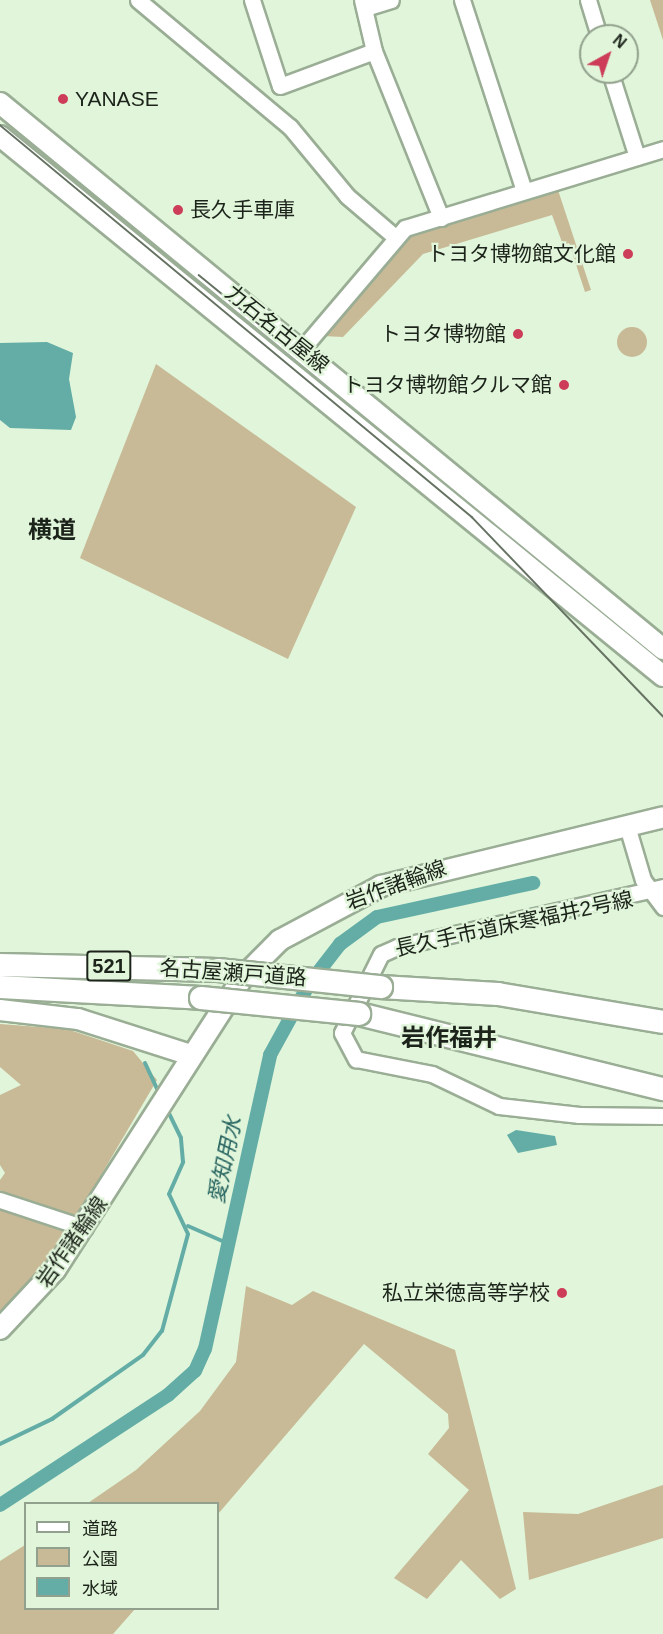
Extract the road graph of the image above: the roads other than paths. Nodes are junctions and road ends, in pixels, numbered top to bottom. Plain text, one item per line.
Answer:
1 (138, 0) edge
2 (252, 0) edge
3 (391, 0) edge
4 (462, 0) edge
5 (588, 0) edge
6 (364, 4) edge
7 (595, 24) edge
8 (374, 51) junction
9 (614, 84) edge
10 (0, 103) edge
11 (0, 136) edge
12 (663, 149) edge
13 (637, 157) junction
14 (524, 192) junction
15 (441, 218) junction
16 (395, 237) junction
17 (302, 349) junction
18 (663, 649) edge
19 (663, 676) edge
20 (663, 817) edge
21 (627, 826) junction
22 (656, 890) edge
23 (663, 907) edge
24 (0, 965) edge
25 (0, 987) edge
26 (579, 1009) junction
27 (0, 1010) edge
28 (663, 1022) edge
29 (663, 1031) edge
30 (191, 1055) junction
31 (568, 1066) junction
32 (663, 1073) edge
33 (663, 1089) edge
34 (663, 1116) edge
35 (0, 1200) edge
36 (85, 1228) junction
37 (0, 1329) edge

1 - 16 street
2 - 8 street
3 - 6 street
4 - 14 street
5 - 7 street
6 - 8 street
8 - 15 street
9 - 13 street
10 - 17 main road, 力石名古屋線
11 - 19 main road, 力石名古屋線
12 - 13 street
13 - 14 street
14 - 15 street
15 - 16 street
16 - 17 street
17 - 18 main road, 力石名古屋線
20 - 21 main road, 岩作諸輪線
21 - 22 street
21 - 30 main road, 岩作諸輪線
22 - 23 street
22 - 34 street, 長久手市道床寒福井2号線
24 - 26 highway, 名古屋瀬戸道路 / 521, bridge
25 - 31 highway, 名古屋瀬戸道路 / 521, bridge
26 - 28 highway
26 - 29 highway
27 - 30 main road
30 - 36 main road, 岩作諸輪線
31 - 32 highway
31 - 33 highway
35 - 36 street
36 - 37 main road, 岩作諸輪線

